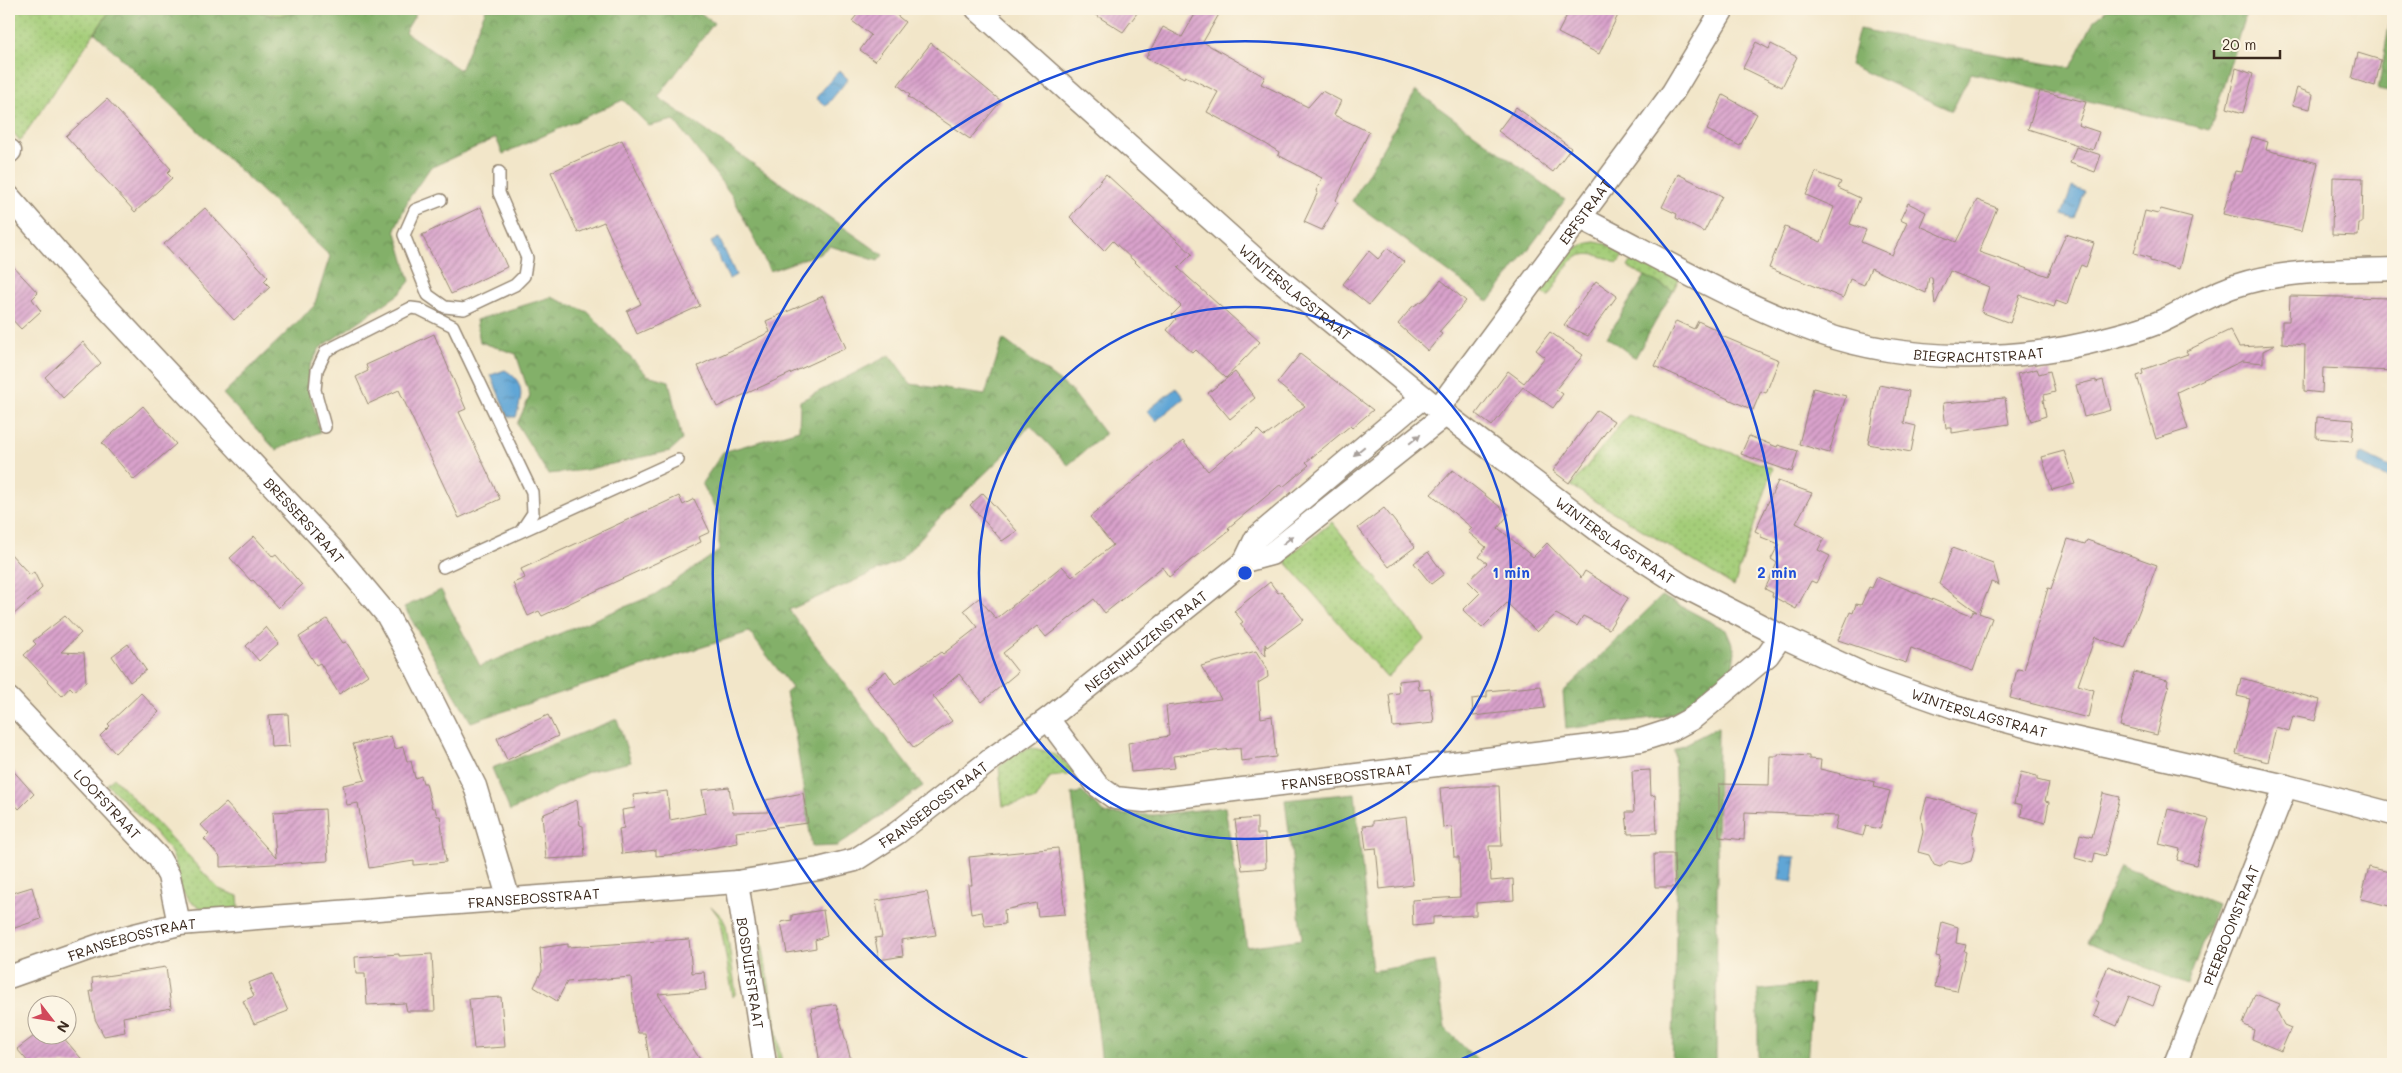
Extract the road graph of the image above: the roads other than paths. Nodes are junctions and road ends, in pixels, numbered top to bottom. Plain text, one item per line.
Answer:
1 (977, 9) edge
2 (1723, 9) edge
3 (499, 172) dead end
4 (9, 197) edge
5 (440, 200) dead end
6 (1580, 217) junction
7 (2393, 269) edge
8 (1435, 407) junction
9 (325, 427) dead end
10 (678, 460) dead end
11 (521, 531) junction
12 (443, 567) dead end
13 (1781, 636) junction
14 (9, 699) edge
15 (1048, 719) junction
16 (2286, 786) junction
17 (2393, 814) edge
18 (736, 882) junction
19 (509, 900) junction
20 (179, 924) junction
21 (9, 977) edge
22 (764, 1064) edge
23 (2176, 1064) edge

1 - 8 street, WINTERSLAGSTRAAT
2 - 6 street, ERFSTRAAT
3 - 5 lane
4 - 19 street, BRESSERSTRAAT
6 - 7 street, BIEGRACHTSTRAAT
6 - 8 street, ERFSTRAAT
8 - 13 street, WINTERSLAGSTRAAT
8 - 15 street, NEGENHUIZENSTRAAT
9 - 11 lane
10 - 11 lane
11 - 12 lane
13 - 15 street, FRANSEBOSSTRAAT
13 - 16 street, WINTERSLAGSTRAAT
14 - 20 street, LOOFSTRAAT
15 - 18 street, FRANSEBOSSTRAAT
16 - 17 street, WINTERSLAGSTRAAT
16 - 23 street, PEERBOOMSTRAAT
18 - 19 street, FRANSEBOSSTRAAT
18 - 22 street, BOSDUIFSTRAAT
19 - 20 street, FRANSEBOSSTRAAT
20 - 21 street, FRANSEBOSSTRAAT

